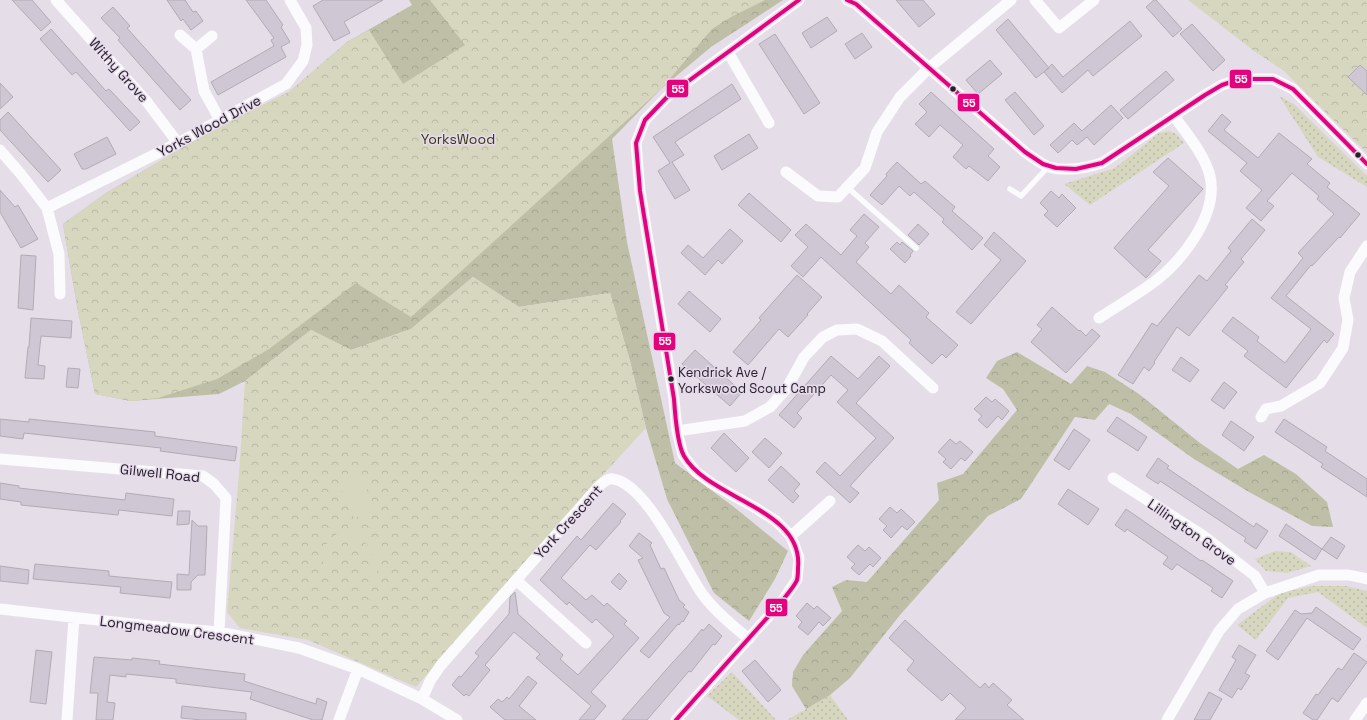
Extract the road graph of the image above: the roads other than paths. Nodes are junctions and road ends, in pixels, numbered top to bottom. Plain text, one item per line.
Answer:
1 (56, 0) edge
2 (799, 0) edge
3 (848, 0) edge
4 (1012, 0) edge
5 (1035, 0) edge
6 (1094, 0) edge
7 (292, 1) edge
8 (180, 35) dead end
9 (212, 36) dead end
10 (196, 49) junction
11 (728, 52) junction
12 (929, 68) junction
13 (1174, 116) junction
14 (220, 120) junction
15 (769, 123) dead end
16 (178, 143) junction
17 (0, 150) edge
18 (1367, 164) edge
19 (1048, 167) junction
20 (786, 172) dead end
21 (847, 187) junction
22 (1010, 189) dead end
23 (47, 208) junction
24 (1367, 246) edge
25 (916, 248) dead end
26 (60, 294) dead end
27 (1098, 318) dead end
28 (933, 388) dead end
29 (1261, 417) dead end
30 (677, 430) junction
31 (0, 458) edge
32 (1113, 478) dead end
33 (830, 501) dead end
34 (791, 536) junction
35 (1367, 579) edge
36 (516, 580) junction
37 (1265, 593) junction
38 (0, 609) edge
39 (74, 618) junction
40 (219, 632) junction
41 (748, 639) junction
42 (586, 643) dead end
43 (358, 668) junction
44 (422, 698) junction
45 (1367, 703) edge
46 (67, 720) edge
47 (338, 720) edge
48 (457, 720) edge
49 (676, 720) edge
50 (1167, 720) edge
51 (1355, 720) edge

1 - 16 street, Withy Grove
2 - 11 street
3 - 12 street
4 - 12 street
5 - 6 street
7 - 14 street, Yorks Wood Drive
8 - 10 street
9 - 10 street
10 - 14 street
11 - 15 street
11 - 30 street
12 - 19 street
12 - 21 street
13 - 18 street
13 - 19 street
13 - 27 street
14 - 16 street, Yorks Wood Drive
16 - 23 street, Yorks Wood Drive
17 - 23 street
19 - 22 lane
20 - 21 street
21 - 25 lane
23 - 26 street
24 - 29 street
28 - 30 street
30 - 34 street
31 - 40 street, Gilwell Road
32 - 37 street, Lillington Grove
33 - 34 street
34 - 41 street
35 - 37 street
36 - 41 street, York Crescent
36 - 42 street
36 - 44 street, York Crescent
37 - 50 street
38 - 39 street, Longmeadow Crescent
39 - 40 street, Longmeadow Crescent
39 - 46 street
40 - 43 street, Longmeadow Crescent
41 - 49 street
43 - 44 street, Longmeadow Crescent
43 - 47 street
44 - 48 street, Longmeadow Crescent
45 - 51 street

